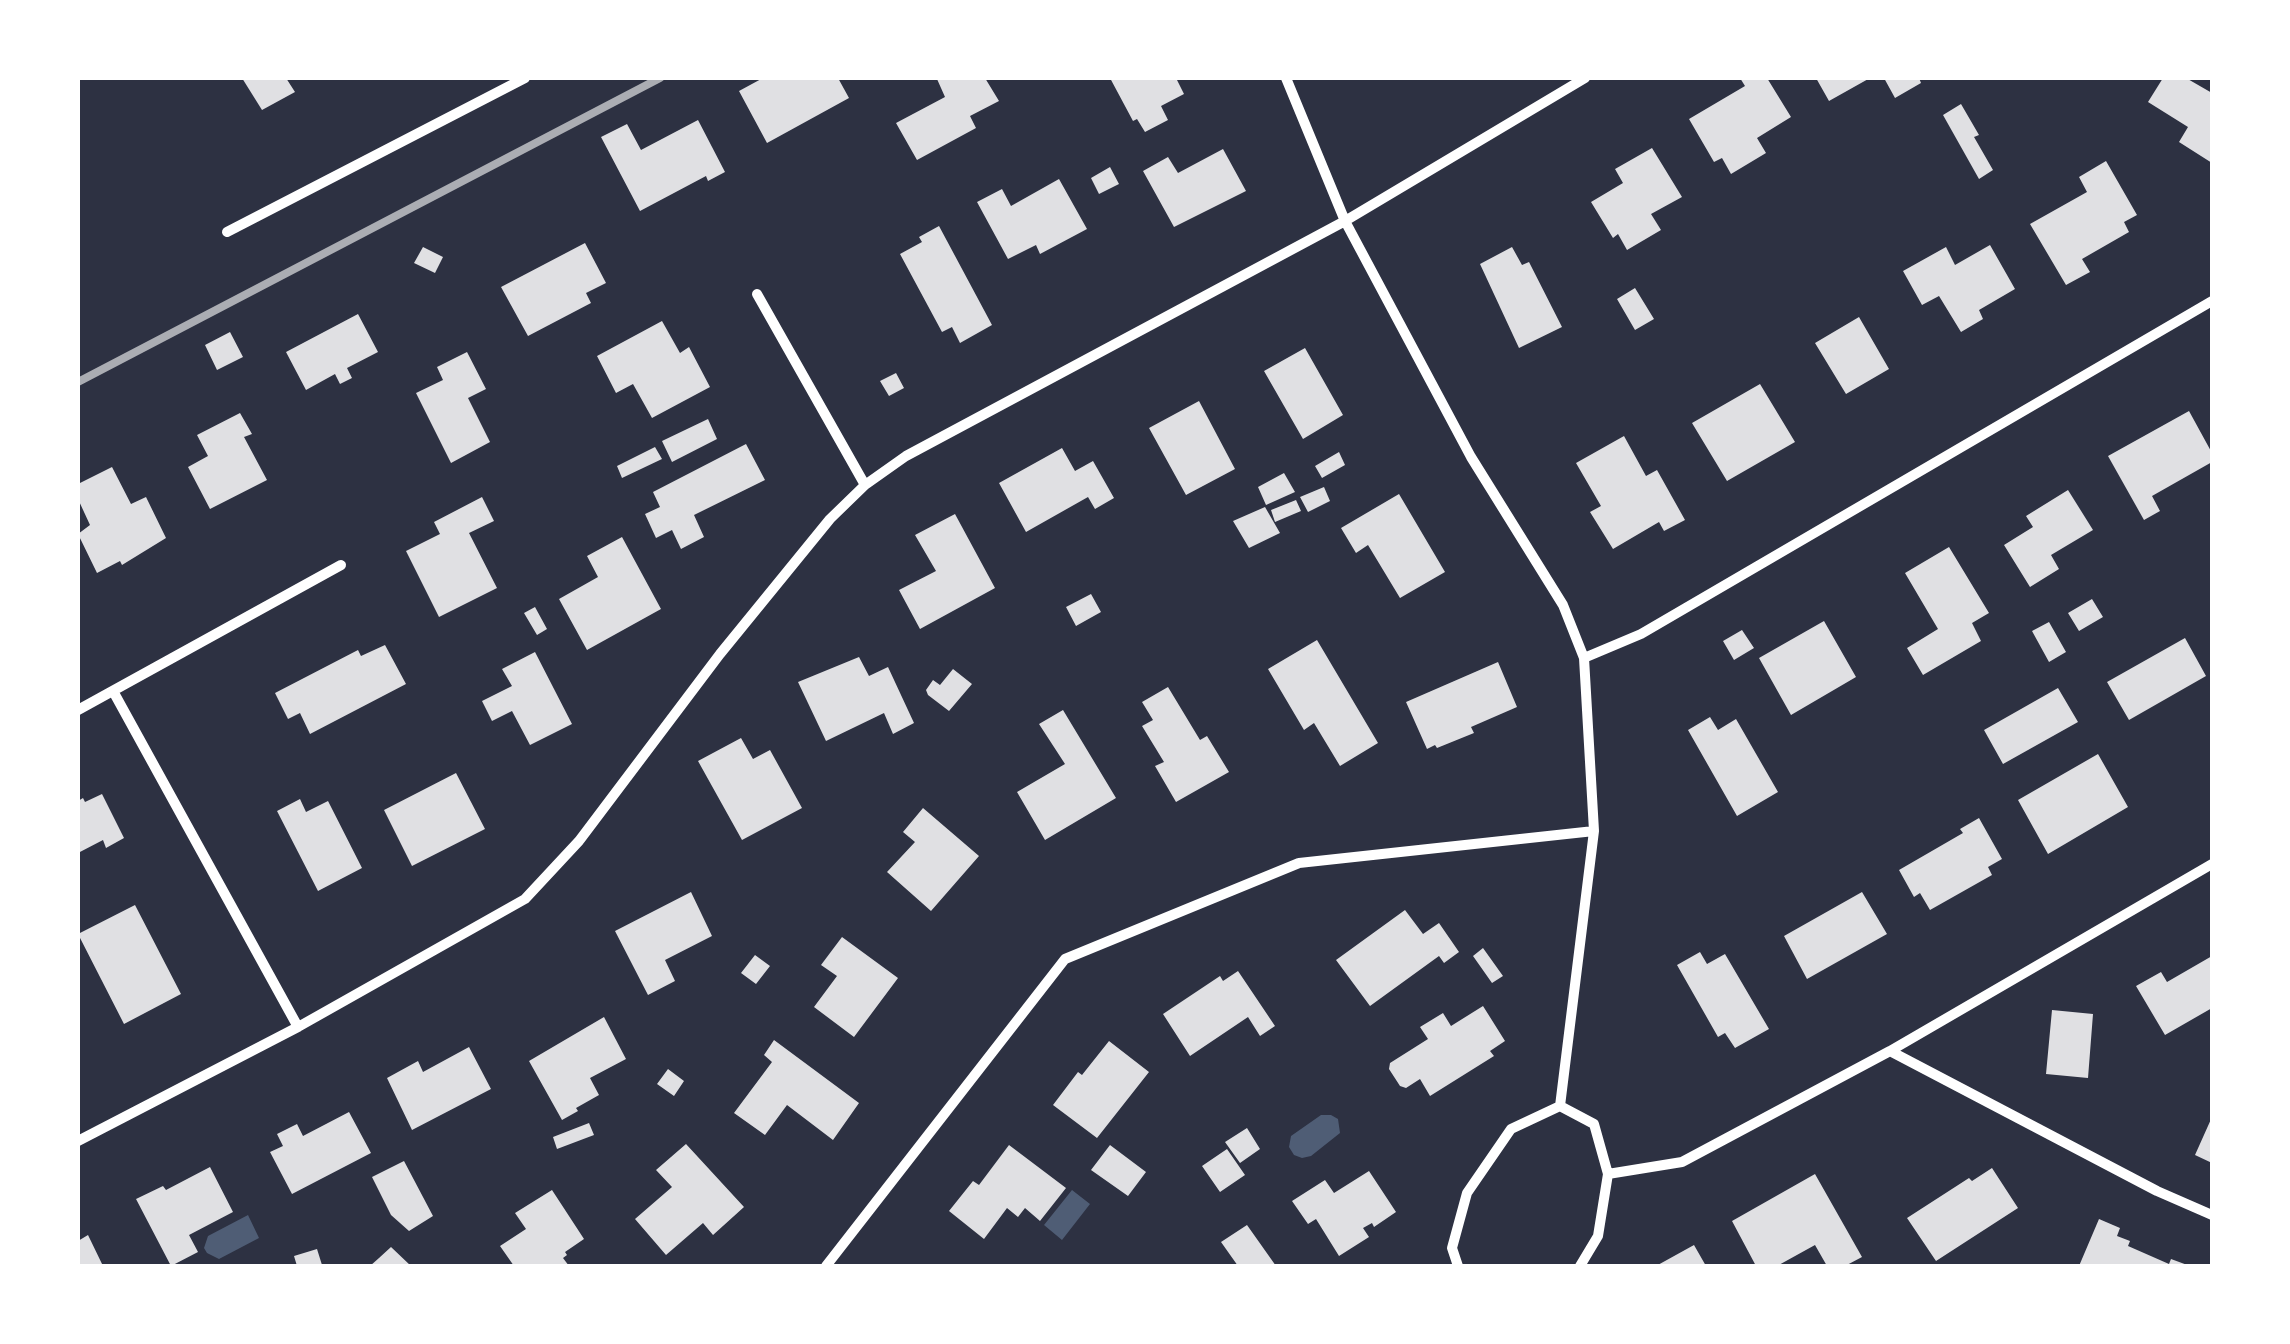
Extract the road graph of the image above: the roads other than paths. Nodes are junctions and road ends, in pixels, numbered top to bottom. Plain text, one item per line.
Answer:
1 (525, 78) edge
2 (1286, 78) edge
3 (1585, 78) edge
4 (1345, 221) junction
5 (228, 232) dead end
6 (757, 294) dead end
7 (2212, 301) edge
8 (865, 485) junction
9 (341, 565) dead end
10 (1584, 658) junction
11 (113, 690) junction
12 (78, 710) edge
13 (1594, 831) junction
14 (2212, 864) edge
15 (298, 1026) junction
16 (1890, 1051) junction
17 (1560, 1106) junction
18 (78, 1141) edge
19 (1608, 1174) junction
20 (2212, 1216) edge
21 (826, 1266) edge
22 (1458, 1266) edge
23 (1580, 1266) edge

1 - 5 street
2 - 4 street
3 - 4 street
4 - 8 street
4 - 10 street
6 - 8 street
7 - 10 street
8 - 15 street
9 - 11 street
10 - 13 street
11 - 12 street
11 - 15 street
13 - 17 street
13 - 21 street
14 - 16 street
15 - 18 street
16 - 19 street
16 - 20 street
17 - 19 street
17 - 22 street
19 - 23 street

